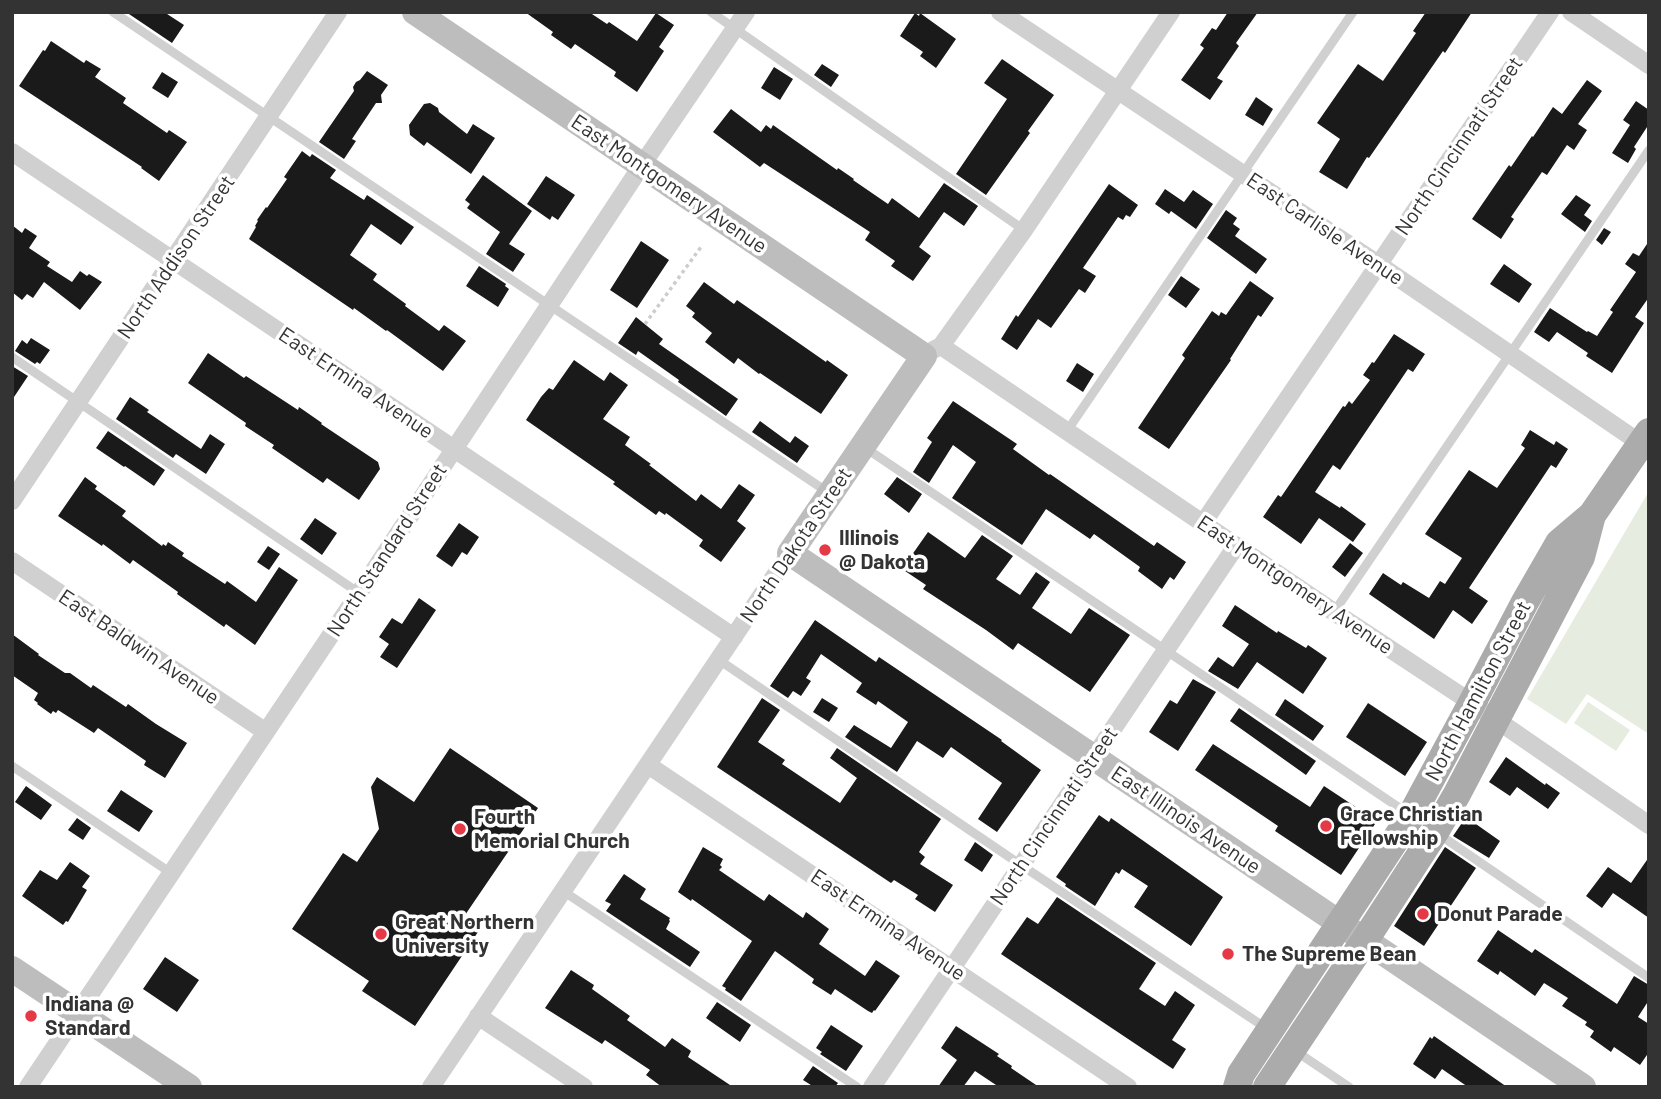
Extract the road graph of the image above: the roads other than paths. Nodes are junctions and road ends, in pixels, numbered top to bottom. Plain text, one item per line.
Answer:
1 (113, 12) edge
2 (338, 12) edge
3 (415, 12) edge
4 (711, 12) edge
5 (746, 12) edge
6 (1000, 12) edge
7 (1171, 12) edge
8 (1353, 12) edge
9 (1550, 12) edge
10 (1570, 12) edge
11 (735, 29) junction
12 (1649, 65) edge
13 (1118, 91) junction
14 (268, 118) junction
15 (1649, 150) edge
16 (12, 152) edge
17 (642, 165) junction
18 (1243, 175) junction
19 (1024, 230) junction
20 (174, 260) junction
21 (1378, 264) junction
22 (549, 306) junction
23 (933, 351) junction
24 (1510, 354) junction
25 (12, 357) edge
26 (79, 401) junction
27 (1067, 431) junction
28 (1646, 441) edge
29 (862, 446) junction
30 (454, 449) junction
31 (830, 494) junction
32 (12, 501) edge
33 (1592, 515) junction
34 (1203, 523) junction
35 (1236, 546) junction
36 (790, 553) junction
37 (12, 561) edge
38 (359, 593) junction
39 (1334, 612) junction
40 (734, 637) junction
41 (1166, 650) junction
42 (719, 660) junction
43 (1472, 703) junction
44 (1497, 720) junction
45 (266, 732) junction
46 (1093, 758) junction
47 (648, 765) junction
48 (12, 766) edge
49 (1411, 816) junction
50 (1649, 825) edge
51 (1435, 832) junction
52 (1021, 865) junction
53 (171, 873) junction
54 (563, 891) junction
55 (1340, 924) junction
56 (1365, 940) junction
57 (952, 968) junction
58 (12, 969) edge
59 (1649, 978) edge
60 (78, 1013) junction
61 (478, 1016) junction
62 (1270, 1030) junction
63 (1292, 1049) junction
64 (27, 1087) edge
65 (189, 1087) edge
66 (431, 1087) edge
67 (584, 1087) edge
68 (858, 1087) edge
69 (872, 1087) edge
70 (1128, 1087) edge
71 (1237, 1087) edge
72 (1267, 1087) edge
73 (1349, 1087) edge
74 (1583, 1087) edge

1 - 14 lane
2 - 14 street, North Addison Street
3 - 17 street, East Montgomery Avenue
4 - 11 lane
5 - 11 street, North Standard Street
6 - 13 street, East Carlisle Avenue
7 - 13 street, North Dakota Street
8 - 18 lane
9 - 21 street, North Cincinnati Street
10 - 12 street
11 - 17 street, North Standard Street
11 - 19 lane
13 - 18 street, East Carlisle Avenue
13 - 19 street, North Dakota Street
14 - 20 street, North Addison Street
14 - 22 lane
15 - 24 lane
16 - 20 street, East Ermina Avenue
17 - 22 street, North Standard Street
17 - 23 street, East Montgomery Avenue
18 - 21 street, East Carlisle Avenue
18 - 27 lane
19 - 23 street, North Dakota Street
20 - 26 street, North Addison Street
20 - 30 street, East Ermina Avenue
21 - 24 street, East Carlisle Avenue
21 - 34 street, North Cincinnati Street
22 - 30 street, North Standard Street
22 - 31 lane
23 - 27 street, East Montgomery Avenue
23 - 29 street, North Dakota Street
24 - 28 street, East Carlisle Avenue
24 - 39 lane
25 - 26 lane
26 - 32 street, North Addison Street
26 - 38 lane
27 - 34 street, East Montgomery Avenue
28 - 33 main road, North Hamilton Street
29 - 31 street, North Dakota Street
29 - 41 lane
30 - 38 street, North Standard Street
30 - 40 street, East Ermina Avenue
31 - 36 street, North Dakota Street
33 - 43 main road, North Hamilton Street
33 - 44 main road, North Hamilton Street
34 - 35 street, East Montgomery Avenue
35 - 39 street, East Montgomery Avenue
35 - 41 street, North Cincinnati Street
36 - 40 street, North Dakota Street
36 - 46 street, East Illinois Avenue
37 - 45 street, East Baldwin Avenue
38 - 45 street, North Standard Street
39 - 43 street, East Montgomery Avenue
40 - 42 street, North Dakota Street
41 - 46 street, North Cincinnati Street
41 - 49 lane
42 - 47 street, North Dakota Street
42 - 52 lane
43 - 44 street, East Montgomery Avenue
43 - 49 main road, North Hamilton Street
44 - 50 street, East Montgomery Avenue
44 - 51 main road, North Hamilton Street
45 - 53 street, North Standard Street
46 - 52 street, North Cincinnati Street
46 - 55 street, East Illinois Avenue
47 - 54 street, North Dakota Street
47 - 57 street, East Ermina Avenue
48 - 53 lane
49 - 55 main road, North Hamilton Street
51 - 56 main road, North Hamilton Street
51 - 59 lane
52 - 57 street, North Cincinnati Street
52 - 62 lane
53 - 60 street, North Standard Street
54 - 61 street, North Dakota Street
54 - 68 lane
55 - 56 street, East Illinois Avenue
55 - 62 main road, North Hamilton Street
56 - 63 main road, North Hamilton Street
56 - 74 street, East Illinois Avenue
57 - 69 street, North Cincinnati Street
57 - 70 street, East Ermina Avenue
58 - 60 street
60 - 64 street, North Standard Street
60 - 65 street
61 - 66 street, North Dakota Street
61 - 67 street
62 - 71 main road, North Hamilton Street
63 - 72 main road, North Hamilton Street
63 - 73 lane

